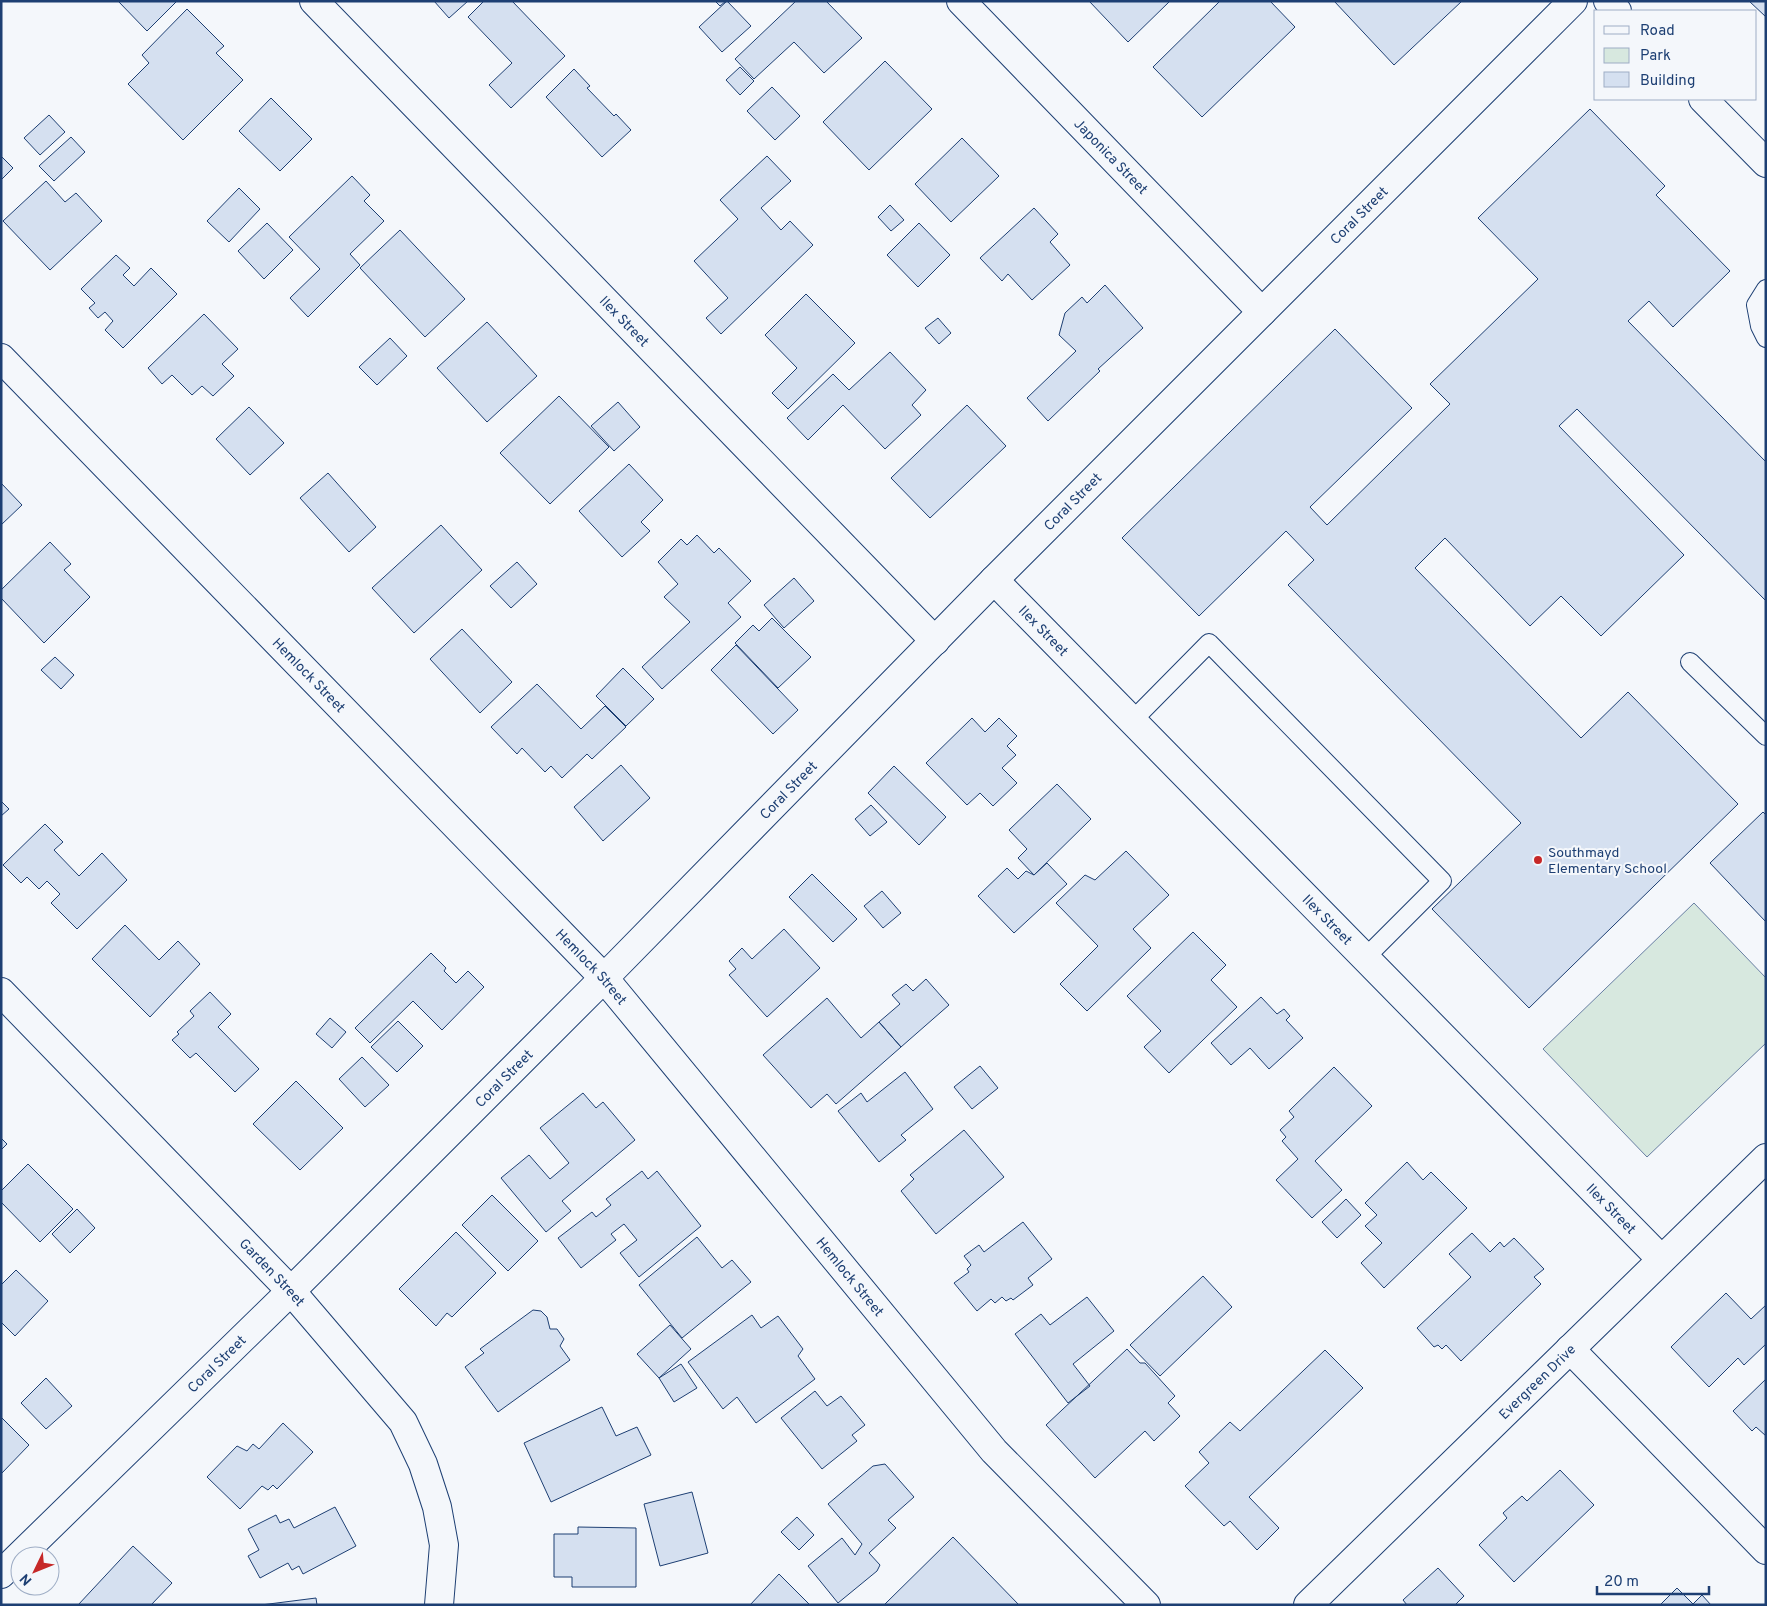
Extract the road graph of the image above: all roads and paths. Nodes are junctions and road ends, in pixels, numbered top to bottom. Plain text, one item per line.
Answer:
1 (314, 1) edge
2 (961, 1) edge
3 (1573, 1) edge
4 (1608, 1) edge
5 (1617, 10) edge
6 (1704, 100) edge
7 (1766, 163) edge
8 (1766, 289) edge
9 (1262, 312) junction
10 (1766, 338) edge
11 (1, 358) edge
12 (994, 580) junction
13 (935, 641) junction
14 (1690, 662) dead end
15 (1132, 721) junction
16 (1766, 736) edge
17 (1365, 958) junction
18 (604, 978) junction
19 (1, 992) edge
20 (1766, 1158) edge
21 (1661, 1259) junction
22 (292, 1292) junction
23 (1570, 1349) junction
24 (1766, 1550) edge
25 (1, 1574) edge
26 (1139, 1602) edge
27 (439, 1605) edge
28 (1308, 1605) edge

1 - 13 street, Ilex Street
2 - 9 street, Japonica Street
3 - 9 street, Coral Street
4 - 5 street
6 - 7 street
8 - 10 lane
9 - 12 street, Coral Street
11 - 18 street, Hemlock Street
12 - 13 street, Coral Street
12 - 15 street, Ilex Street
13 - 18 street, Coral Street
14 - 16 lane
15 - 17 street, Ilex Street
15 - 17 lane
17 - 21 street, Ilex Street
18 - 22 street, Coral Street
18 - 26 street, Hemlock Street
19 - 22 street, Garden Street
20 - 21 street, Evergreen Drive
21 - 23 street, Evergreen Drive
22 - 25 street, Coral Street
22 - 27 street, Garden Street
23 - 24 street
23 - 28 street, Evergreen Drive

